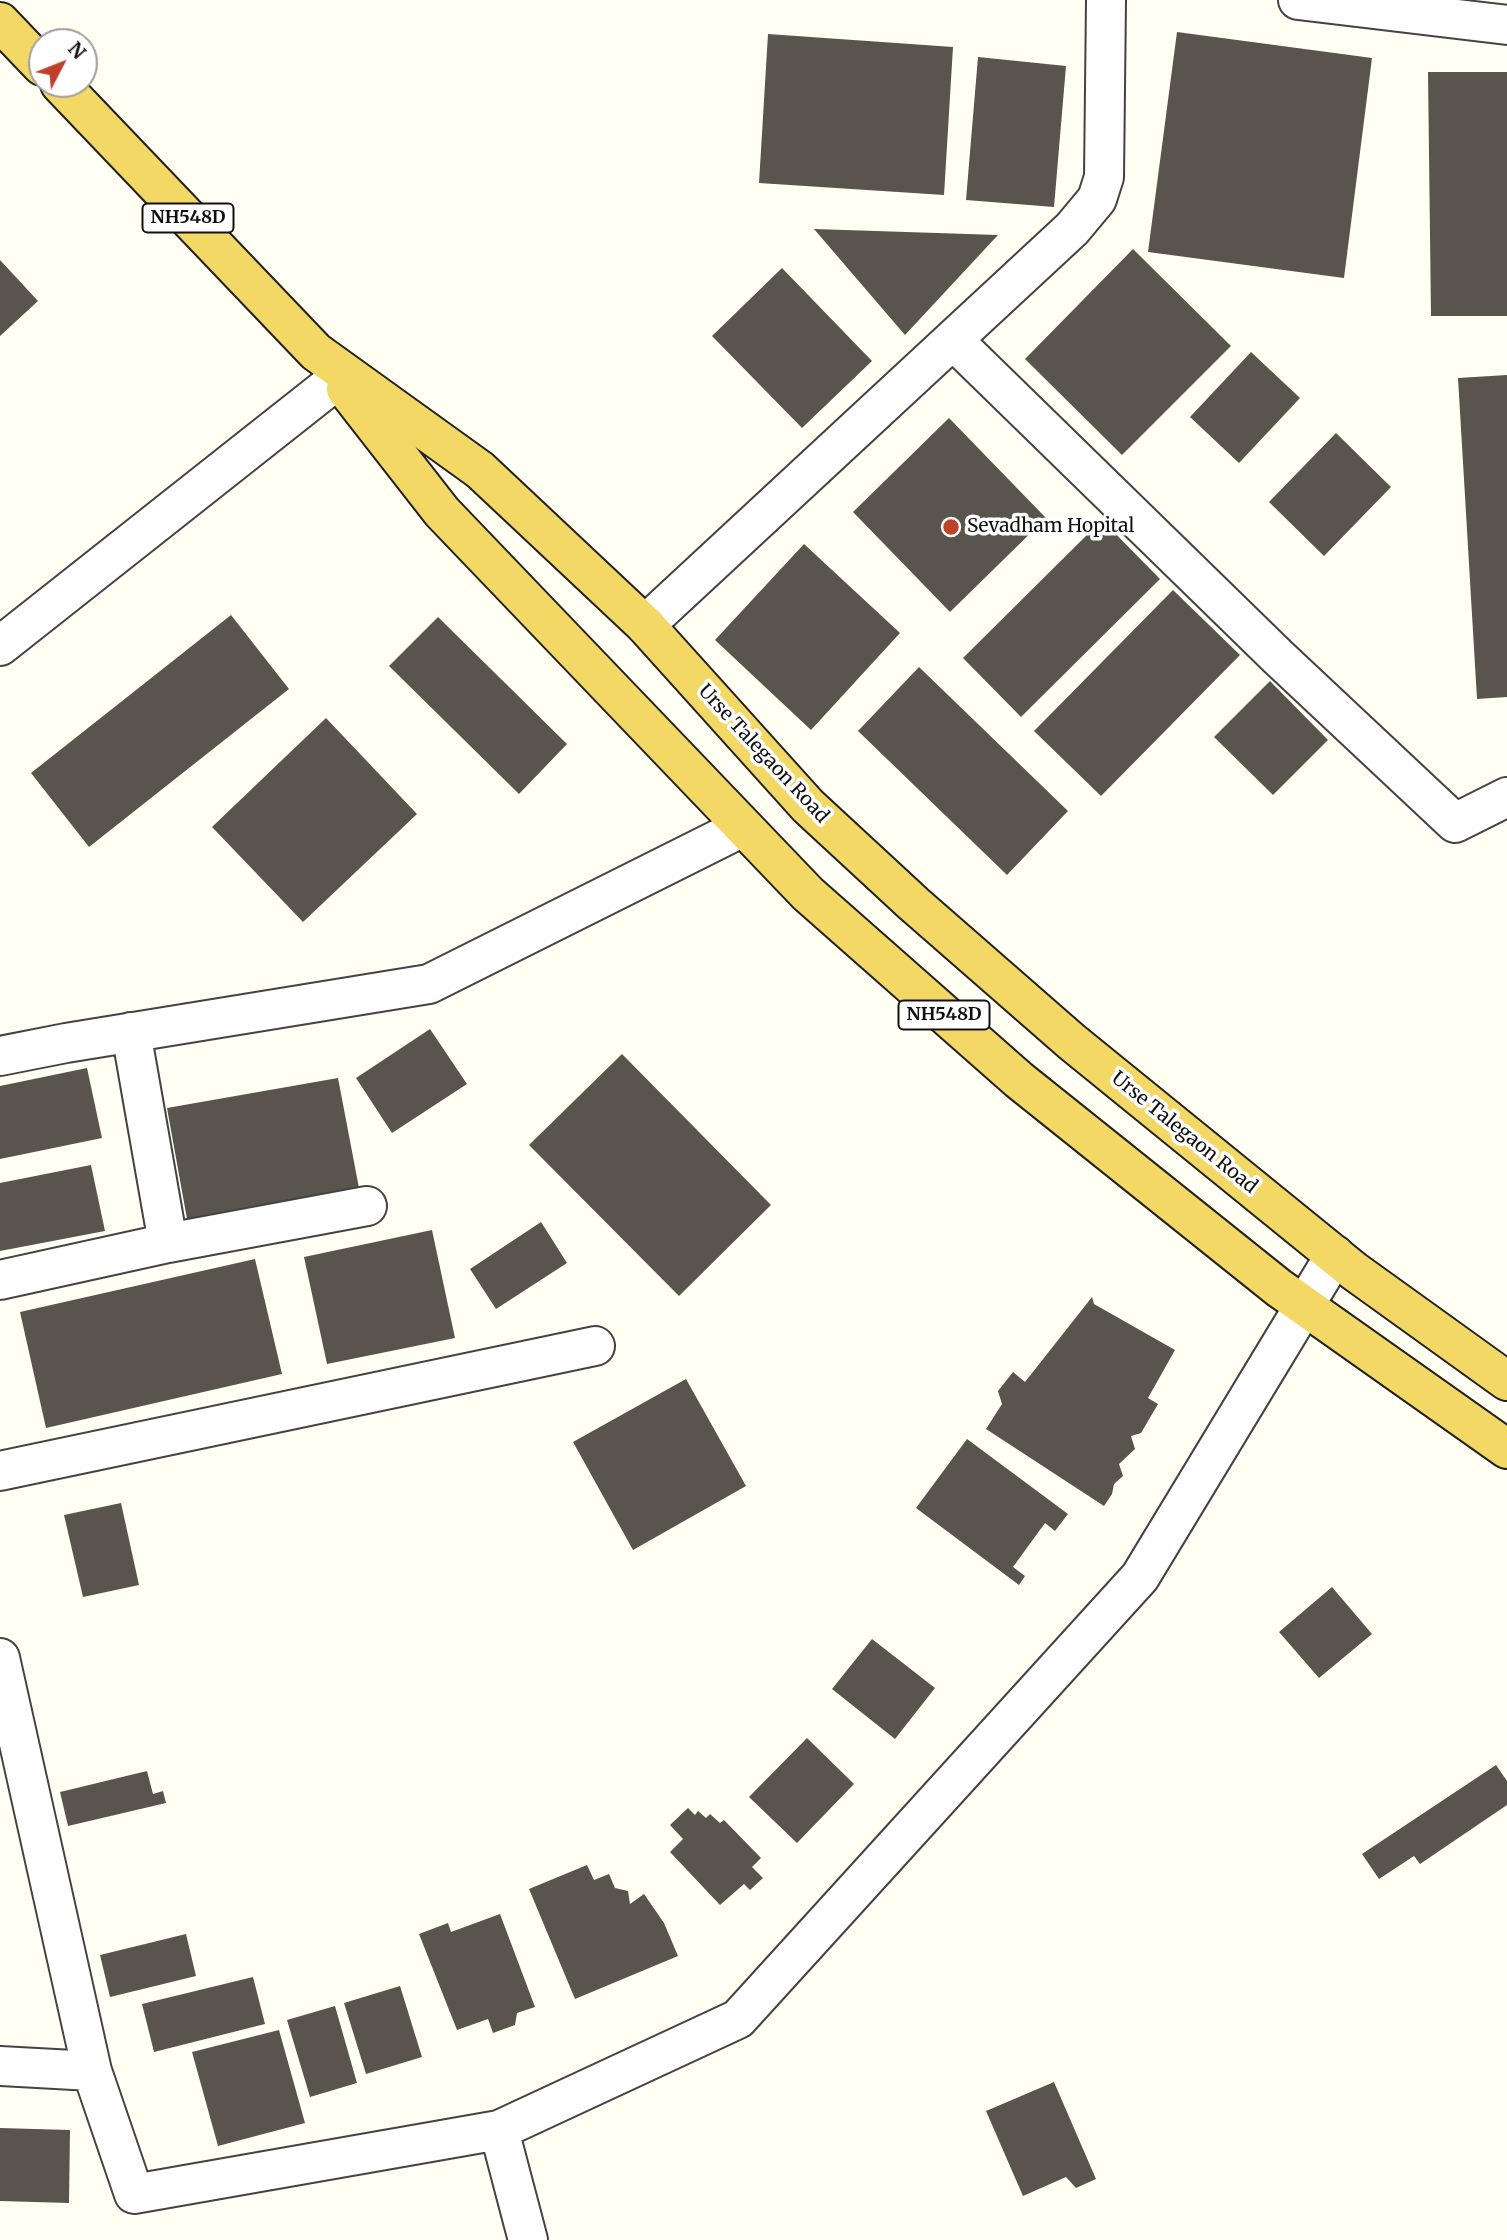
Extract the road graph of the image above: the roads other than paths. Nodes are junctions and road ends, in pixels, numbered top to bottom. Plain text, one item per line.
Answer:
1 (1106, 0) edge
2 (1298, 0) edge
3 (0, 22) edge
4 (1507, 25) edge
5 (28, 51) edge
6 (73, 98) edge
7 (953, 340) junction
8 (327, 365) junction
9 (645, 625) junction
10 (0, 646) edge
11 (1507, 797) edge
12 (743, 827) junction
13 (131, 1032) junction
14 (0, 1056) edge
15 (367, 1206) dead end
16 (168, 1242) junction
17 (1335, 1255) junction
18 (0, 1280) edge
19 (1305, 1307) junction
20 (595, 1346) dead end
21 (1507, 1381) edge
22 (1507, 1449) edge
23 (0, 1471) edge
24 (0, 1658) edge
25 (0, 2066) edge
26 (92, 2071) junction
27 (499, 2130) junction
28 (528, 2240) edge

1 - 7 street
2 - 4 street
3 - 5 highway
6 - 8 highway, Urse Talegaon Road / NH548D
7 - 9 street
7 - 11 street
8 - 9 highway, Urse Talegaon Road / NH548D
8 - 10 street
8 - 12 highway, NH548D
9 - 17 highway, Urse Talegaon Road / NH548D
12 - 13 street
12 - 19 highway, NH548D
13 - 14 street
13 - 16 street
15 - 16 street
16 - 18 street
17 - 19 street
17 - 21 highway, Urse Talegaon Road / NH548D
19 - 22 highway, NH548D
19 - 27 street
20 - 23 street
24 - 26 street
25 - 26 street
26 - 27 street
27 - 28 street

